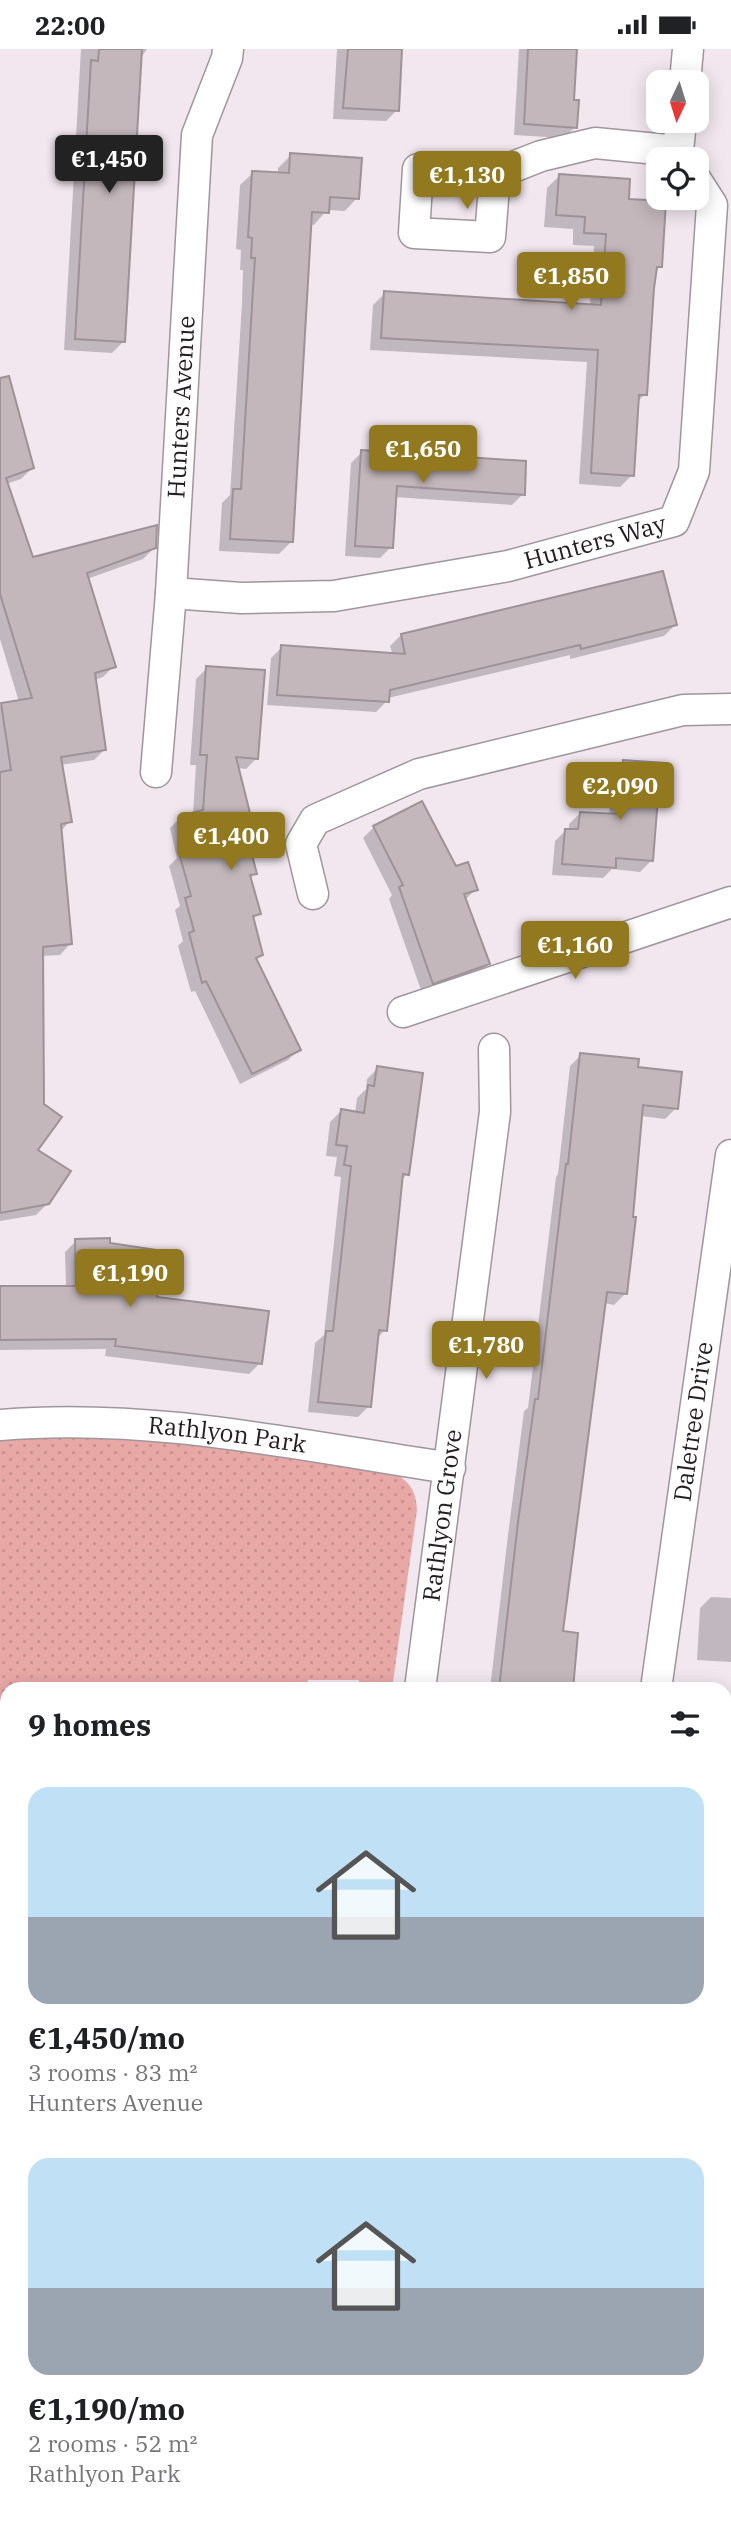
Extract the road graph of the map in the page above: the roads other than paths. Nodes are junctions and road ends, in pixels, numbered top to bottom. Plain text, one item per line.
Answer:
1 (228, 49) edge
2 (688, 49) edge
3 (686, 70) edge
4 (646, 150) edge
5 (495, 174) dead end
6 (709, 200) edge
7 (171, 593) junction
8 (731, 709) edge
9 (156, 772) dead end
10 (313, 894) dead end
11 (731, 902) edge
12 (403, 1012) dead end
13 (494, 1049) dead end
14 (731, 1155) edge
15 (0, 1425) edge
16 (450, 1468) junction
17 (421, 1682) edge
18 (657, 1682) edge

1 - 7 street, Hunters Avenue
2 - 3 street
4 - 5 street
6 - 7 street, Hunters Way
7 - 9 street, Hunters Avenue
8 - 10 street
11 - 12 street
13 - 16 street, Rathlyon Grove
14 - 18 street, Daletree Drive
15 - 16 street, Rathlyon Park
16 - 17 street, Rathlyon Grove

